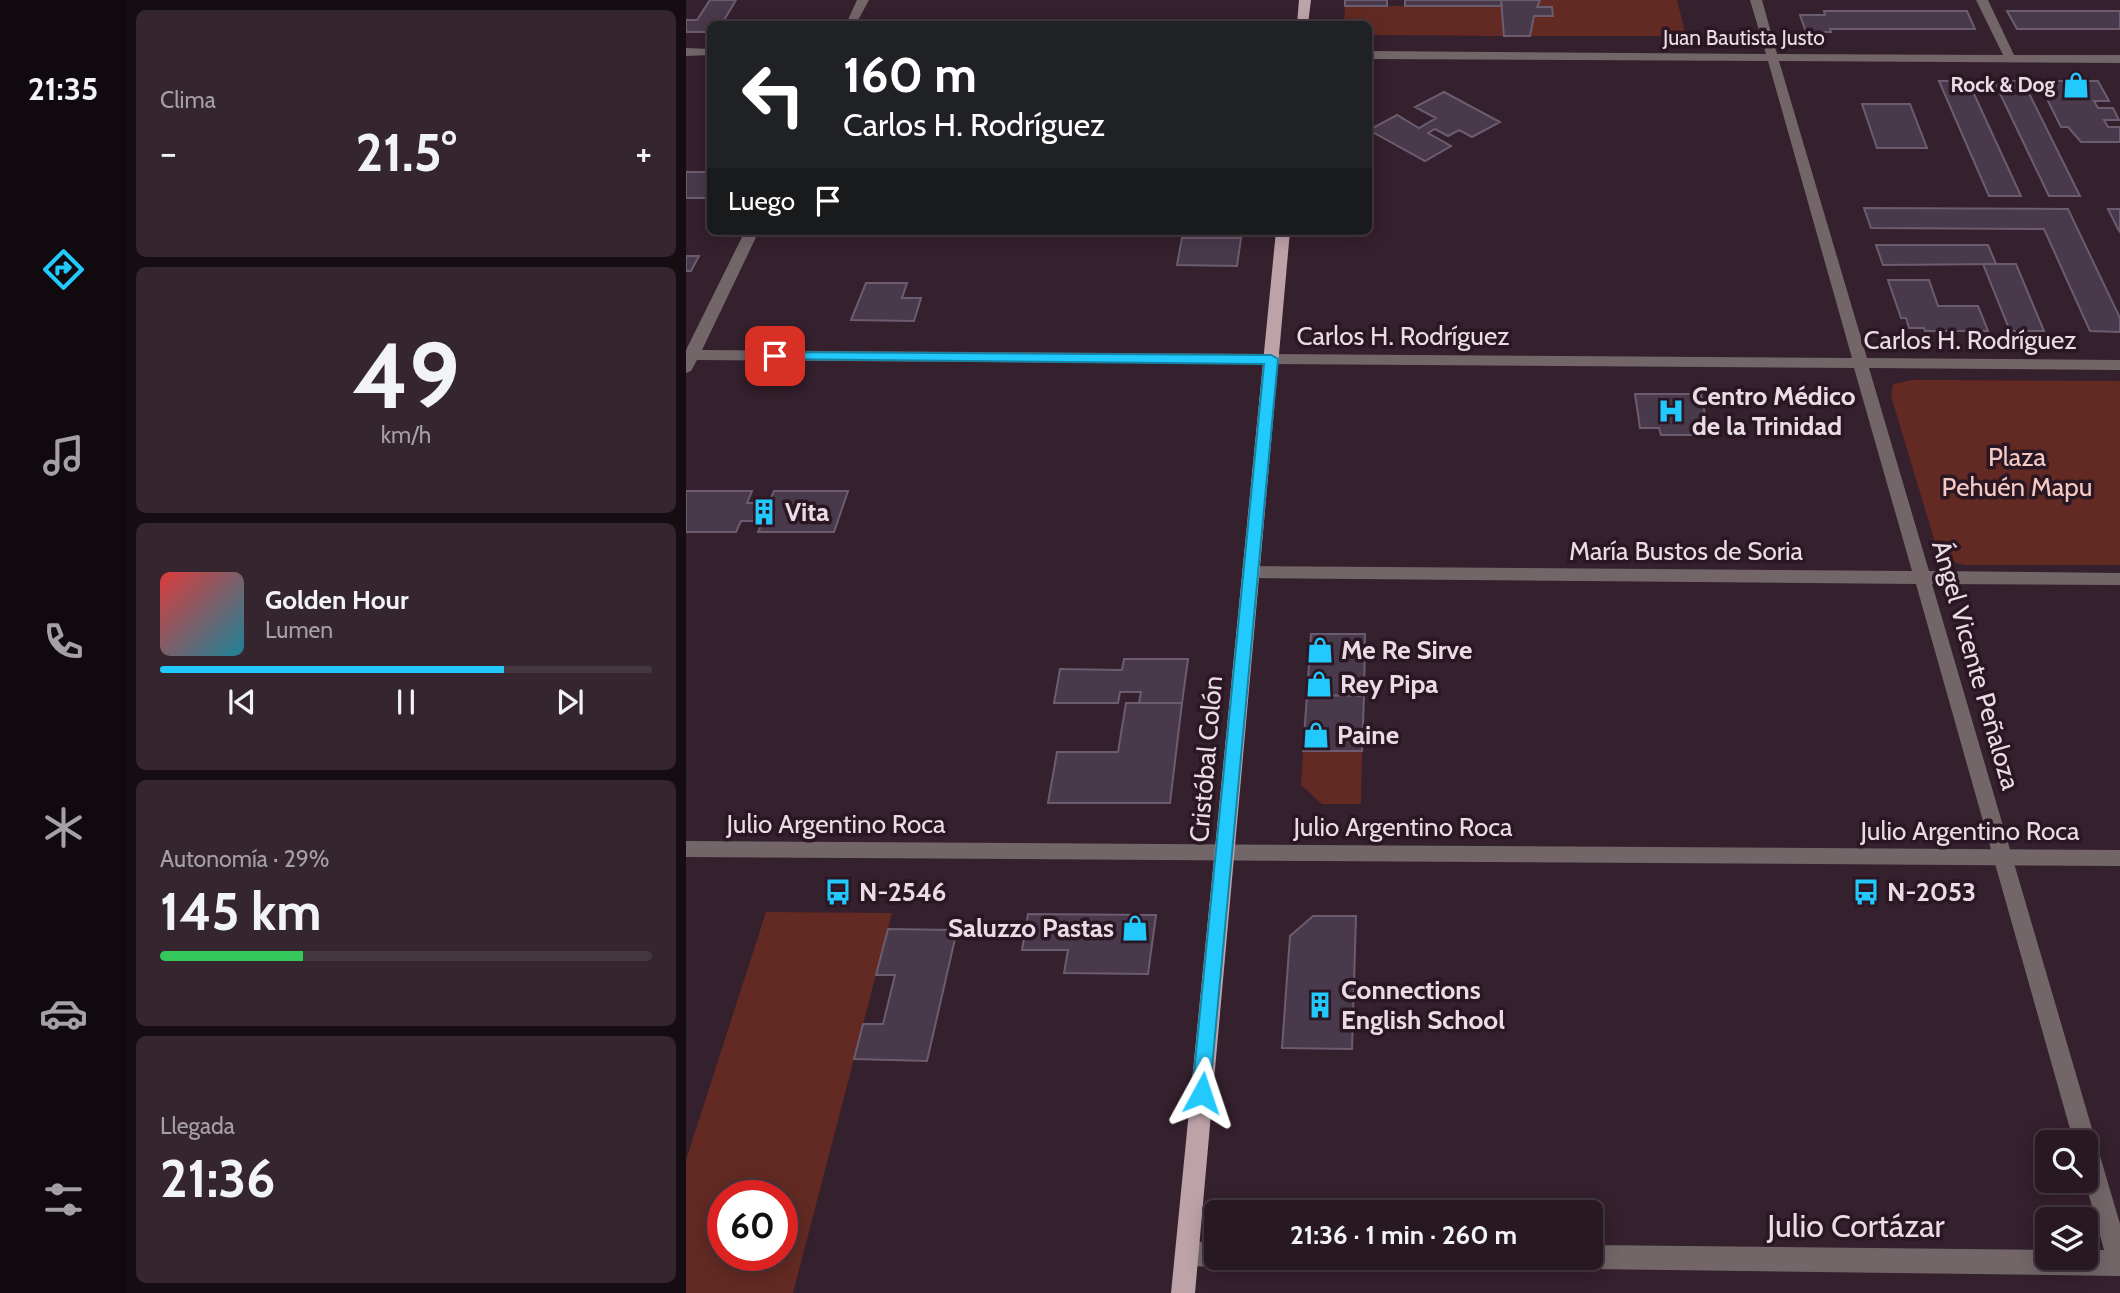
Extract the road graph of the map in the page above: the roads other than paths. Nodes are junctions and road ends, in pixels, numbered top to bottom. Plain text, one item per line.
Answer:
1 (863, 0) edge
2 (1305, 0) edge
3 (1756, 0) edge
4 (1982, 0) edge
5 (852, 21) edge
6 (1303, 21) edge
7 (686, 52) edge
8 (707, 52) edge
9 (1372, 55) edge
10 (1772, 57) junction
11 (2010, 58) junction
12 (2120, 59) edge
13 (750, 235) edge
14 (1283, 235) edge
15 (1271, 359) junction
16 (688, 360) edge
17 (1860, 363) junction
18 (2120, 365) edge
19 (1251, 572) junction
20 (1922, 577) junction
21 (2120, 579) edge
22 (686, 849) edge
23 (1225, 853) junction
24 (2003, 857) junction
25 (2120, 858) edge
26 (2082, 1130) edge
27 (2098, 1186) edge
28 (1187, 1254) junction
29 (1204, 1254) edge
30 (1603, 1257) edge
31 (2120, 1262) edge
32 (1183, 1293) edge

1 - 5 street
2 - 6 main road
3 - 10 street, Ángel Vicente Peñaloza
4 - 11 street
7 - 8 street
9 - 10 street, Juan Bautista Justo
10 - 11 street, Juan Bautista Justo
10 - 17 street, Ángel Vicente Peñaloza
11 - 12 street, Juan Bautista Justo
13 - 16 street
14 - 15 main road, Cristóbal Colón
15 - 16 street, Carlos H. Rodríguez
15 - 17 street, Carlos H. Rodríguez
15 - 19 main road, Cristóbal Colón
17 - 18 street, Carlos H. Rodríguez
17 - 20 street, Ángel Vicente Peñaloza
19 - 20 street, María Bustos de Soria
19 - 23 main road, Cristóbal Colón
20 - 21 street, María Bustos de Soria
20 - 24 street, Ángel Vicente Peñaloza
22 - 23 street, Julio Argentino Roca
23 - 24 street, Julio Argentino Roca
23 - 28 main road, Cristóbal Colón
24 - 25 street, Julio Argentino Roca
24 - 26 street, Ángel Vicente Peñaloza
27 - 31 street, Ángel Vicente Peñaloza
28 - 29 street
28 - 32 main road, Cristóbal Colón
30 - 31 street, Julio Cortázar

